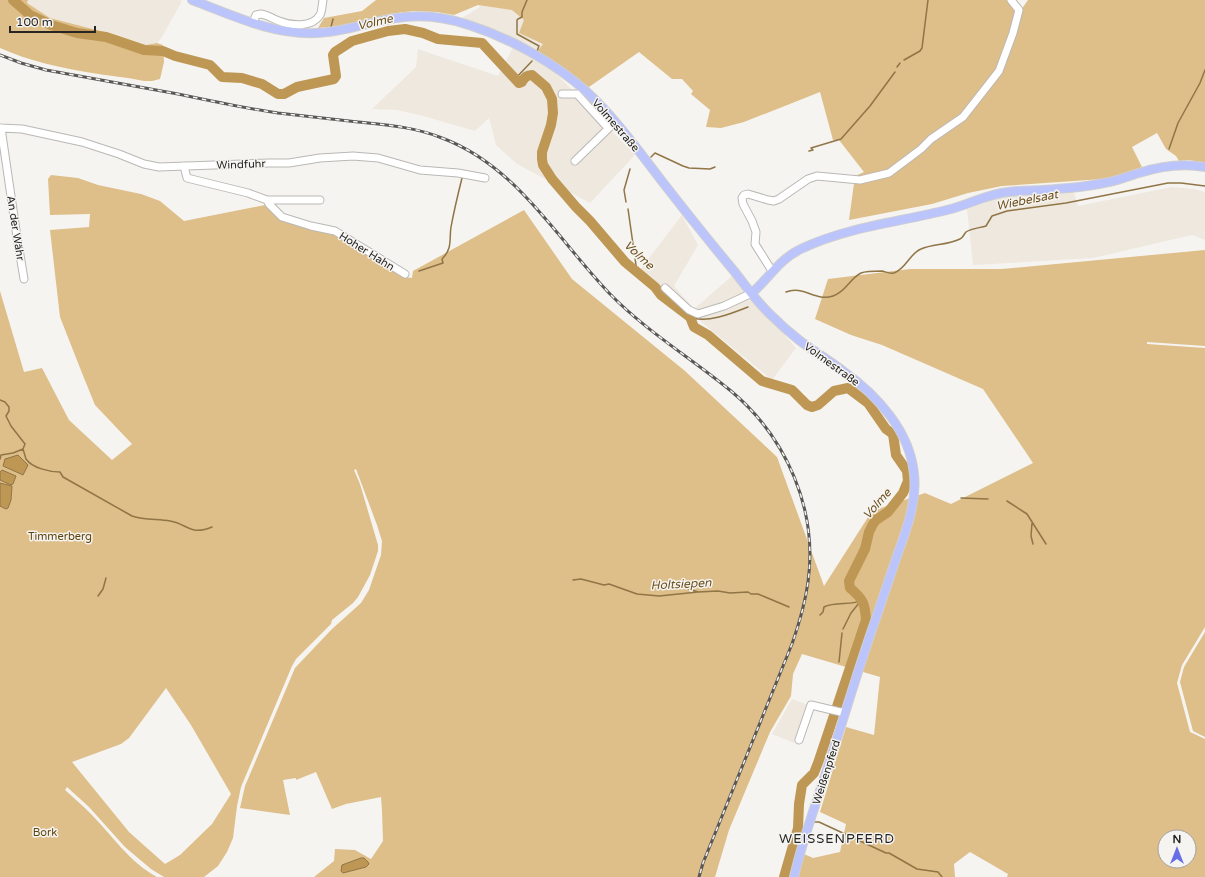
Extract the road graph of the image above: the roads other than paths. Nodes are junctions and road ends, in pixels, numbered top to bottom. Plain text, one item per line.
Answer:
1 (192, 0) edge
2 (323, 0) edge
3 (1011, 0) edge
4 (253, 23) junction
5 (562, 94) dead end
6 (615, 122) junction
7 (0, 128) edge
8 (608, 128) junction
9 (575, 161) dead end
10 (184, 166) junction
11 (1205, 167) edge
12 (485, 178) dead end
13 (268, 200) junction
14 (320, 200) dead end
15 (772, 271) junction
16 (405, 274) dead end
17 (24, 279) dead end
18 (665, 288) dead end
19 (752, 293) junction
20 (856, 675) joint
21 (843, 712) junction
22 (799, 740) dead end
23 (795, 873) edge

1 - 4 main road, Volmestraße
2 - 4 street
3 - 15 street
4 - 6 main road, Volmestraße
5 - 8 street
6 - 8 street
6 - 19 main road, Volmestraße
7 - 10 street, Windfuhr
7 - 17 street, An der Währ
8 - 9 street
10 - 12 street, Windfuhr
10 - 13 street
11 - 15 main road
13 - 14 street
13 - 16 street, Hoher Hahn
15 - 19 main road
18 - 19 street
19 - 20 main road, Volmestraße
20 - 21 main road, Weißenpferd
21 - 22 street
21 - 23 main road, Weißenpferd

